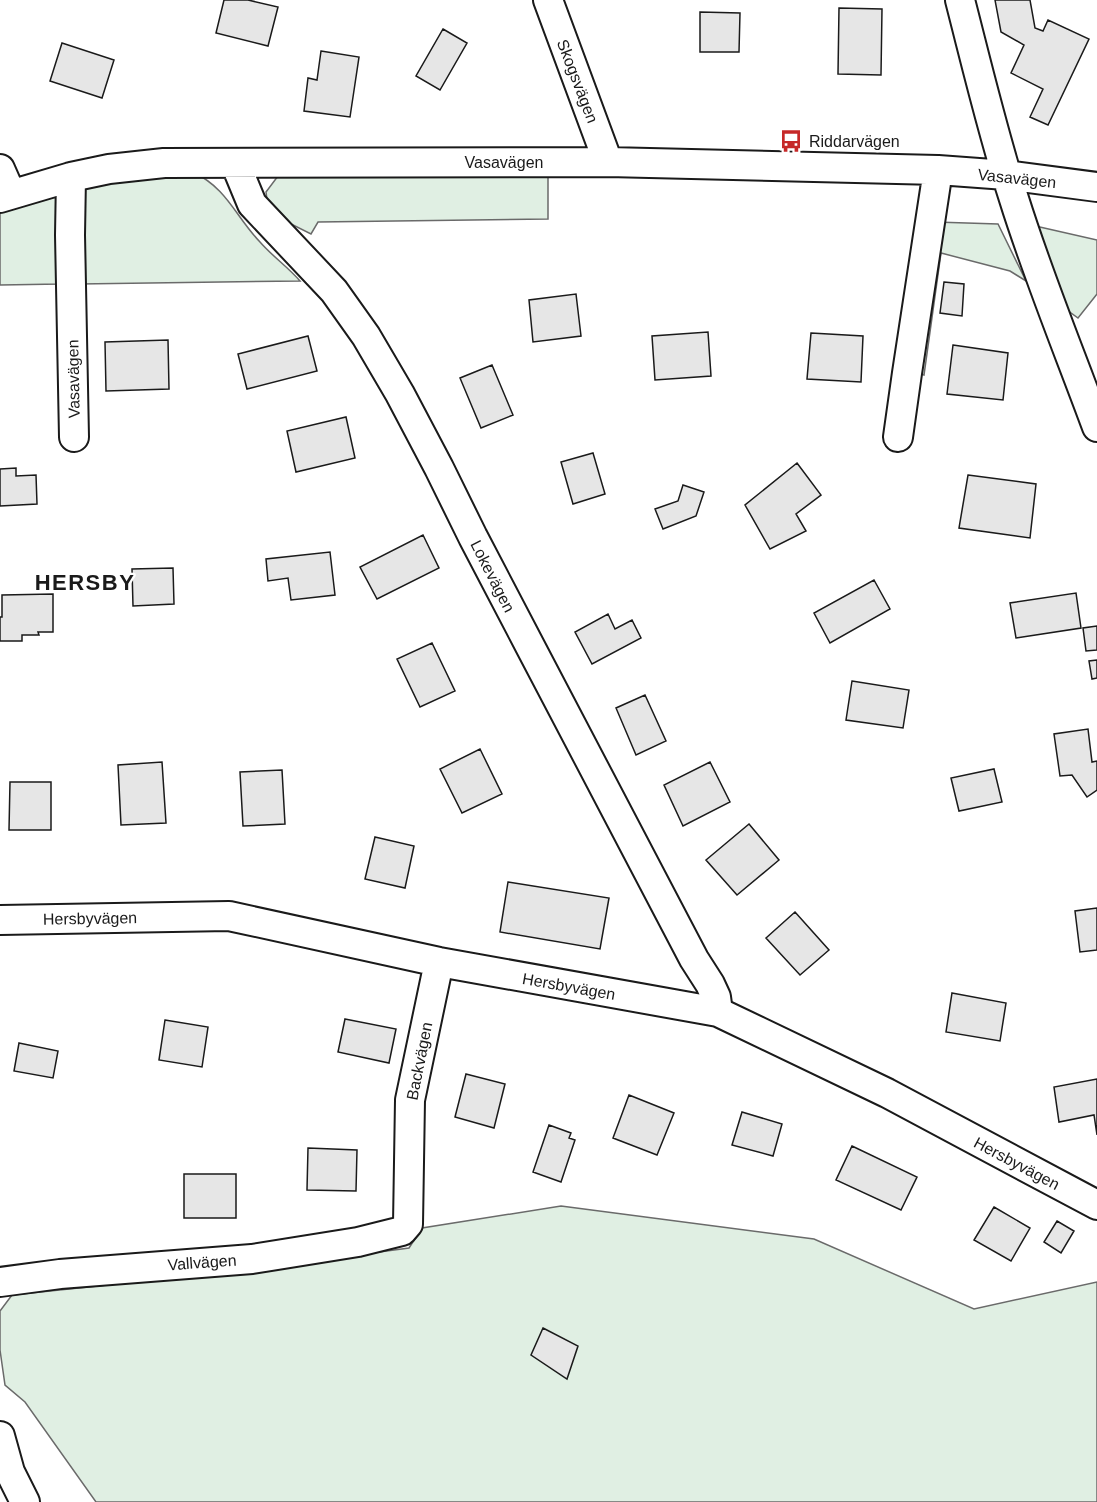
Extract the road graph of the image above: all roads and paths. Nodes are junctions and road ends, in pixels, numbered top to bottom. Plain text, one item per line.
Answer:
1 (548, 0) edge
2 (960, 0) edge
3 (608, 162) junction
4 (235, 163) junction
5 (938, 170) junction
6 (1006, 175) junction
7 (71, 177) junction
8 (4, 187) edge
9 (1097, 187) edge
10 (1097, 427) edge
11 (74, 437) dead end
12 (898, 437) dead end
13 (0, 920) edge
14 (439, 963) junction
15 (718, 1012) junction
16 (1097, 1205) edge
17 (402, 1231) joint
18 (0, 1282) edge
19 (0, 1436) edge
20 (25, 1502) edge

1 - 3 street, Skogsvägen
2 - 6 street
3 - 4 street, Vasavägen
3 - 5 street, Vasavägen
4 - 7 street, Vasavägen
4 - 15 street, Lokevägen
5 - 6 street, Vasavägen
5 - 12 street
6 - 9 street, Vasavägen
6 - 10 street
7 - 8 street, Vasavägen
7 - 11 street, Vasavägen
13 - 14 street, Hersbyvägen
14 - 15 street, Hersbyvägen
14 - 17 street, Backvägen
15 - 16 street, Hersbyvägen
17 - 18 street, Vallvägen
19 - 20 street

